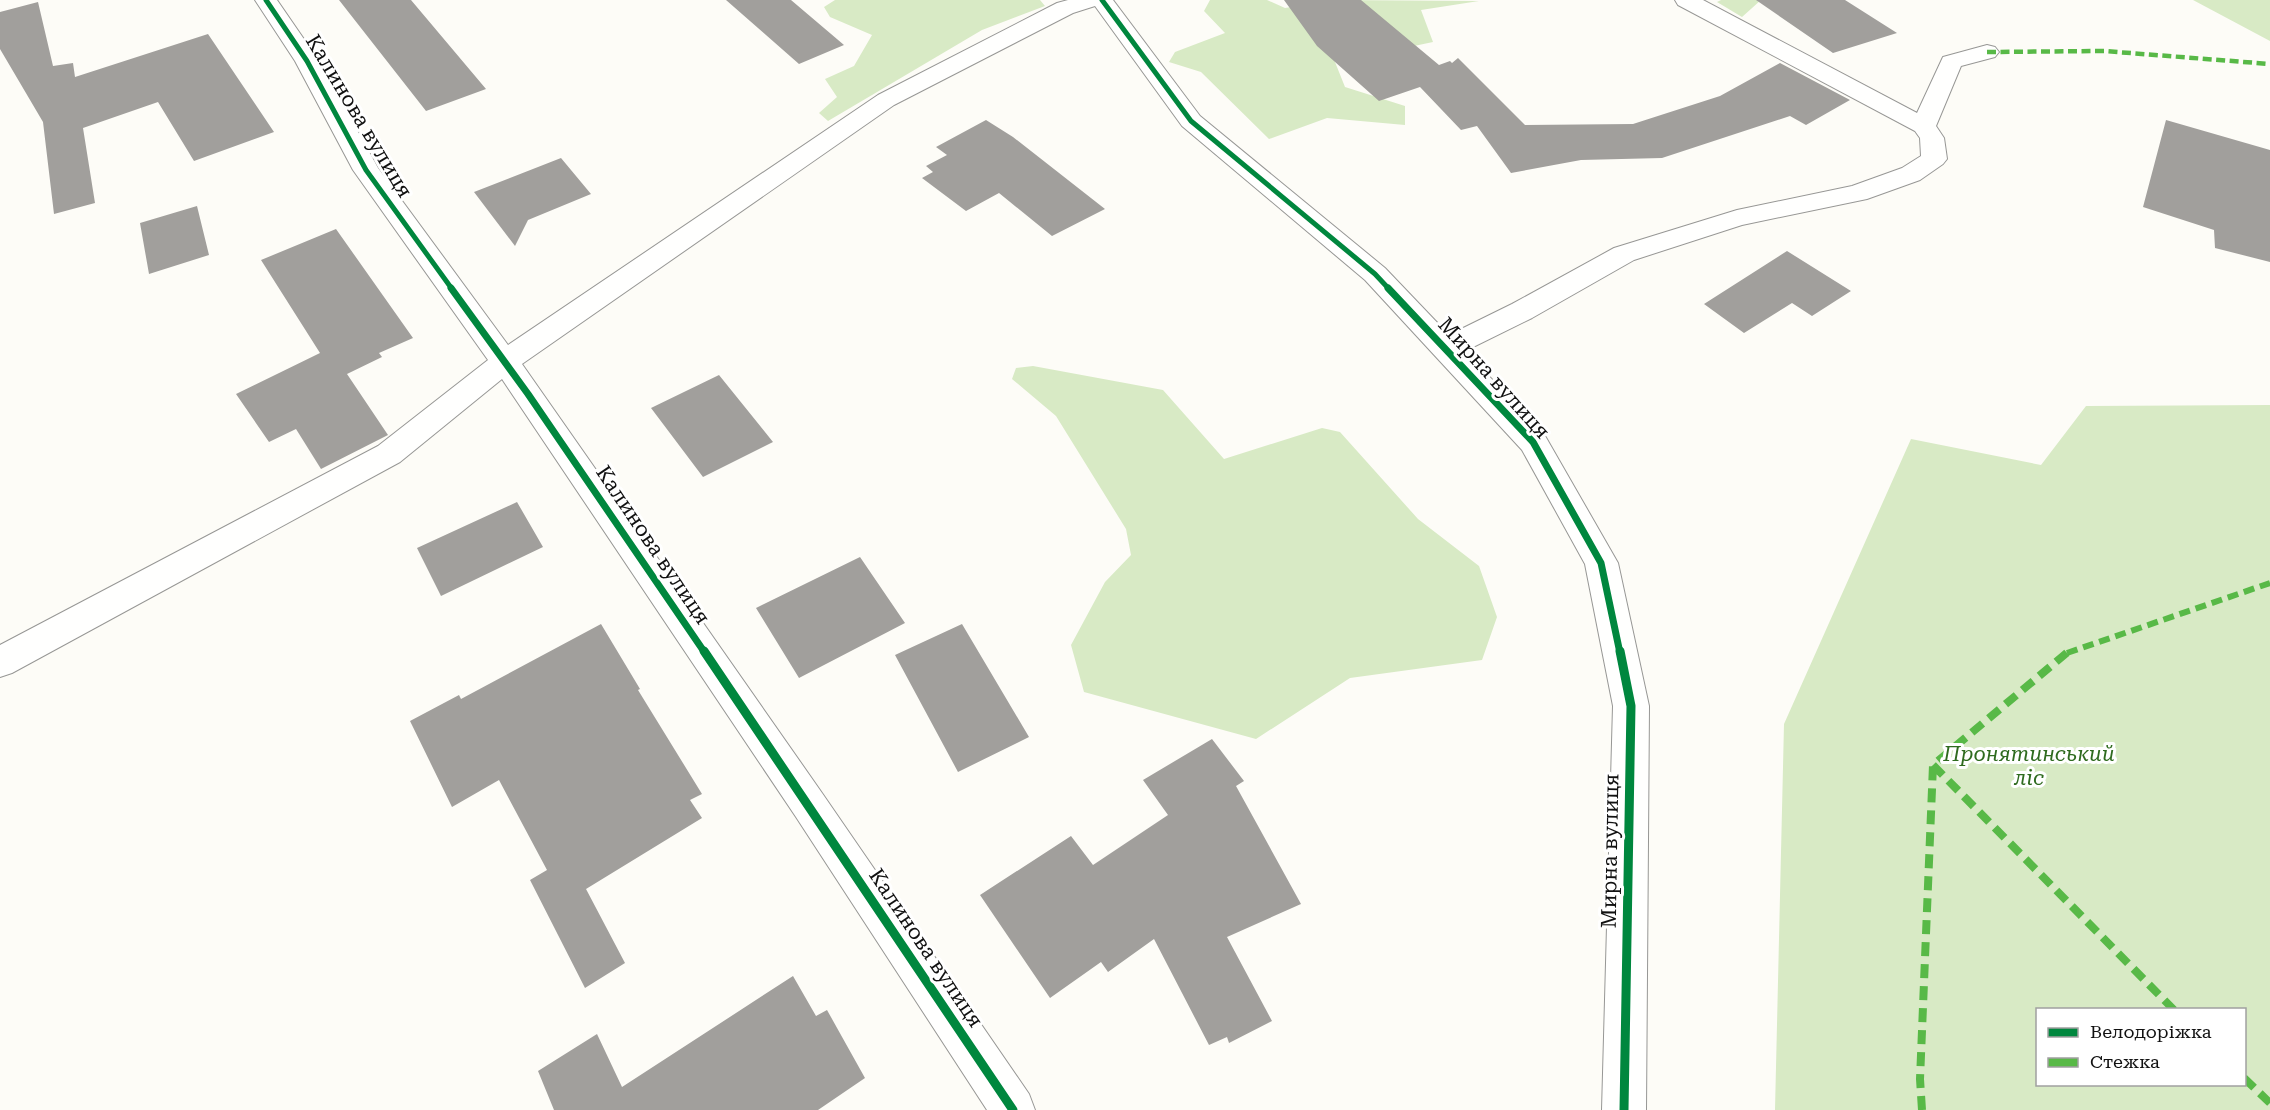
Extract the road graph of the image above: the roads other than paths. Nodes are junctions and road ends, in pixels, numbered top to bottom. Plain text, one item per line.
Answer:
1 (266, 0) edge
2 (1090, 0) edge
3 (1102, 0) edge
4 (1686, 0) edge
5 (1987, 52) dead end
6 (1924, 126) junction
7 (1445, 349) junction
8 (504, 362) junction
9 (0, 662) edge
10 (1013, 1110) edge
11 (1624, 1110) edge

1 - 8 street, Калинова вулиця
2 - 8 street
3 - 7 street, Мирна вулиця
4 - 6 street
5 - 6 street
6 - 7 street, Мирна вулиця
7 - 11 street, Мирна вулиця
8 - 9 street
8 - 10 street, Калинова вулиця

